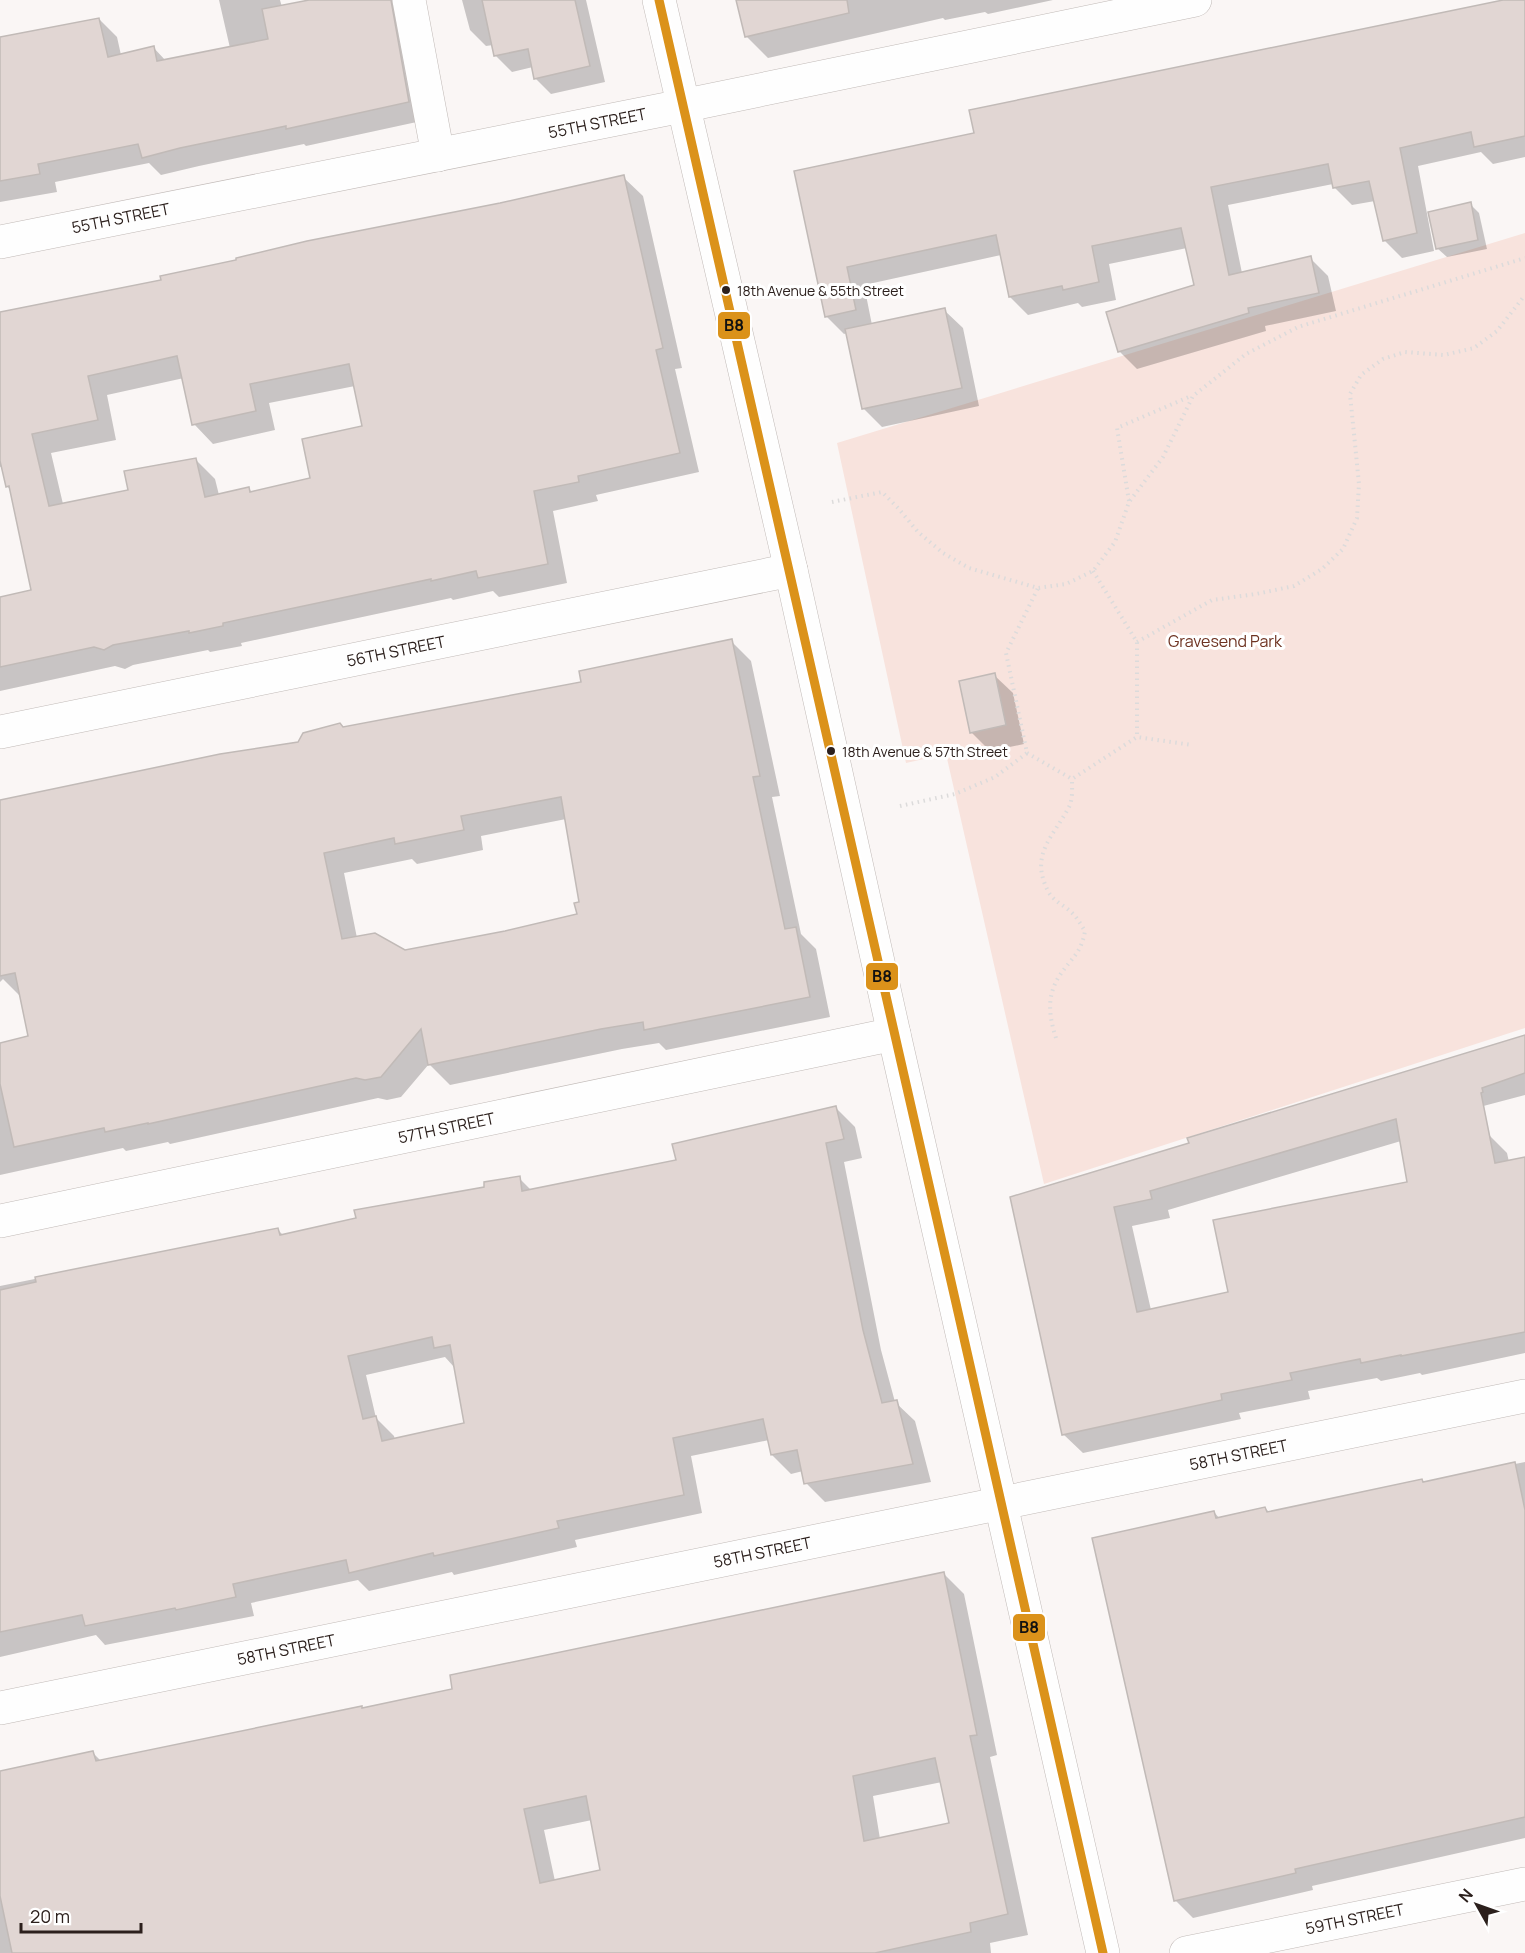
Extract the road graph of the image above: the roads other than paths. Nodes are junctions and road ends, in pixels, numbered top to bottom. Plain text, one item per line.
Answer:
1 (409, 0) edge
2 (659, 0) edge
3 (1195, 0) edge
4 (682, 106) junction
5 (438, 155) junction
6 (0, 242) edge
7 (791, 570) junction
8 (0, 732) edge
9 (894, 1034) junction
10 (0, 1221) edge
11 (1525, 1396) edge
12 (1002, 1504) junction
13 (0, 1708) edge
14 (1525, 1884) edge
15 (1103, 1953) edge
16 (1186, 1953) edge

1 - 5 street
2 - 4 street
3 - 4 street, 55TH STREET
4 - 5 street, 55TH STREET
4 - 7 street
5 - 6 street, 55TH STREET
7 - 8 street, 56TH STREET
7 - 9 street
9 - 10 street, 57TH STREET
9 - 12 street
11 - 12 street, 58TH STREET
12 - 13 street, 58TH STREET
12 - 15 street
14 - 16 street, 59TH STREET

